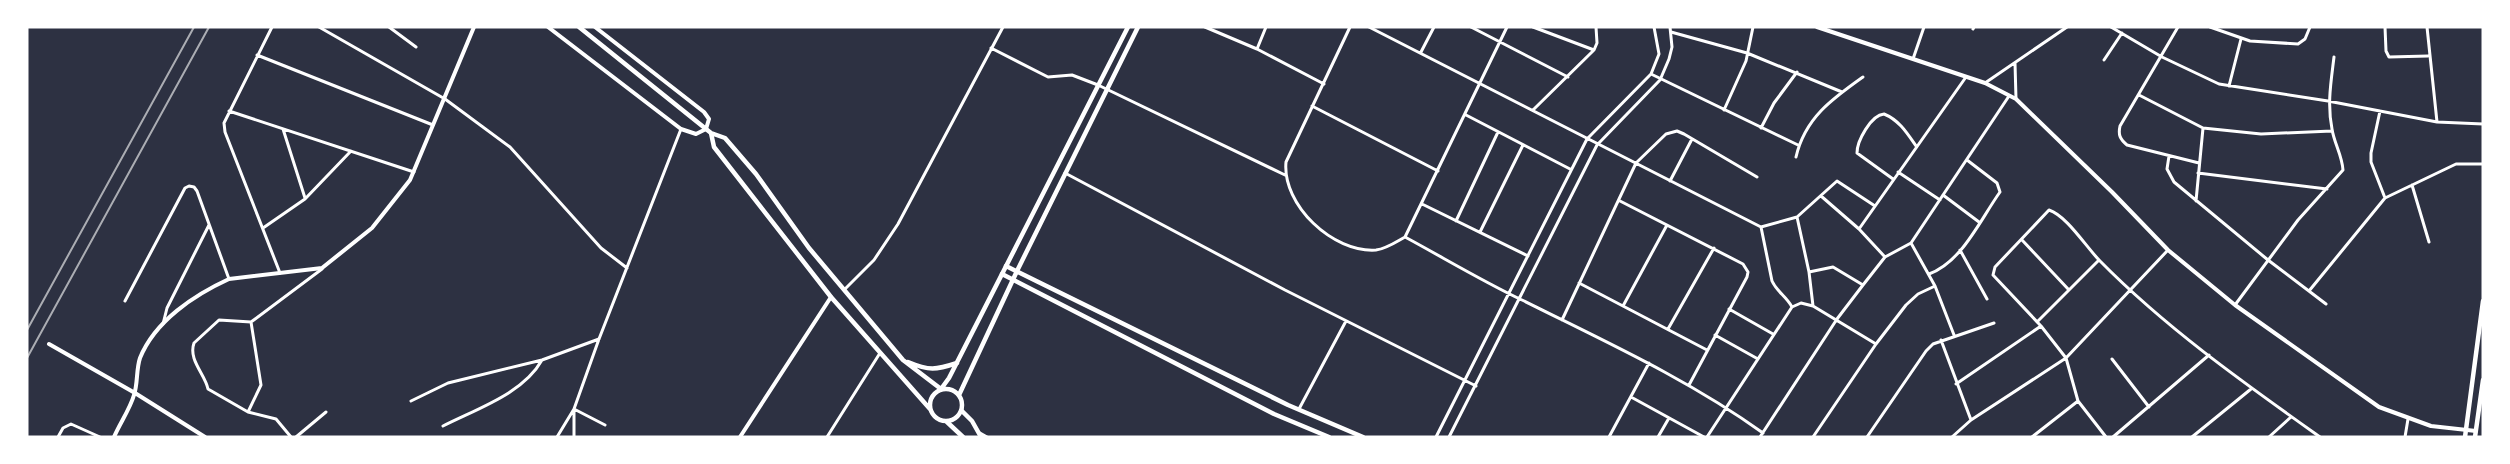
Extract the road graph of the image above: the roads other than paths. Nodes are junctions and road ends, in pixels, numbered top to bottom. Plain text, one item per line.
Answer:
1 (272, 27) edge
2 (320, 27) edge
3 (389, 27) edge
4 (474, 27) edge
5 (548, 27) edge
6 (579, 27) edge
7 (595, 27) edge
8 (1003, 27) edge
9 (1128, 27) edge
10 (1138, 27) edge
11 (1205, 27) edge
12 (1266, 27) edge
13 (1350, 27) edge
14 (1369, 27) edge
15 (1434, 27) edge
16 (1471, 27) edge
17 (1507, 27) edge
18 (1533, 27) edge
19 (1596, 27) edge
20 (1654, 27) edge
21 (1752, 27) edge
22 (1817, 27) edge
23 (1924, 27) edge
24 (2067, 27) edge
25 (2111, 27) edge
26 (2178, 27) edge
27 (2210, 27) edge
28 (2310, 27) edge
29 (2385, 27) edge
30 (2427, 27) edge
31 (1671, 29) edge
32 (2122, 33) junction
33 (2241, 39) junction
34 (1500, 42) junction
35 (416, 47) dead end
36 (991, 48) junction
37 (1257, 50) junction
38 (1594, 50) junction
39 (1421, 53) junction
40 (1747, 53) junction
41 (257, 55) junction
42 (2428, 56) junction
43 (2162, 57) junction
44 (2334, 57) dead end
45 (1913, 59) junction
46 (2104, 60) dead end
47 (2015, 63) junction
48 (1797, 72) junction
49 (1651, 74) junction
50 (1568, 76) junction
51 (1863, 77) dead end
52 (1966, 77) junction
53 (1660, 80) junction
54 (1482, 83) junction
55 (1985, 83) junction
56 (1324, 84) junction
57 (1098, 85) junction
58 (2229, 86) junction
59 (1107, 90) junction
60 (1842, 92) junction
61 (2010, 95) junction
62 (2139, 95) junction
63 (445, 99) junction
64 (2016, 99) junction
65 (2328, 101) junction
66 (1312, 106) junction
67 (1532, 110) junction
68 (229, 111) junction
69 (1724, 111) junction
70 (2380, 111) junction
71 (1466, 115) junction
72 (2438, 122) junction
73 (2483, 124) edge
74 (434, 125) junction
75 (1761, 128) junction
76 (2203, 128) junction
77 (283, 129) junction
78 (681, 129) junction
79 (708, 131) junction
80 (2332, 131) junction
81 (1498, 132) junction
82 (1587, 139) junction
83 (1692, 139) junction
84 (1523, 145) junction
85 (1597, 145) junction
86 (1798, 145) junction
87 (1916, 146) junction
88 (351, 151) junction
89 (2169, 156) junction
90 (1796, 157) dead end
91 (1967, 160) junction
92 (1636, 163) junction
93 (2199, 163) junction
94 (2483, 164) edge
95 (1570, 169) junction
96 (1438, 171) junction
97 (414, 172) junction
98 (1898, 172) junction
99 (1065, 174) junction
100 (2198, 174) junction
101 (1285, 176) junction
102 (1757, 177) dead end
103 (1893, 179) junction
104 (1670, 181) junction
105 (2412, 185) junction
106 (2326, 189) junction
107 (1943, 195) junction
108 (1821, 196) junction
109 (2385, 198) junction
110 (305, 199) junction
111 (1940, 200) junction
112 (1620, 201) junction
113 (2196, 201) junction
114 (1422, 204) junction
115 (1875, 206) junction
116 (1797, 217) junction
117 (1456, 221) junction
118 (1979, 222) junction
119 (209, 225) junction
120 (1667, 225) junction
121 (1761, 227) junction
122 (263, 228) junction
123 (1859, 229) junction
124 (1480, 232) junction
125 (1405, 237) junction
126 (2022, 240) junction
127 (2429, 242) dead end
128 (1911, 243) junction
129 (1714, 248) junction
130 (1960, 250) junction
131 (2168, 250) junction
132 (1528, 256) junction
133 (1885, 257) junction
134 (2099, 260) junction
135 (2268, 260) junction
136 (1006, 266) junction
137 (322, 268) junction
138 (627, 268) junction
139 (1017, 271) junction
140 (1809, 272) junction
141 (281, 274) junction
142 (1002, 274) junction
143 (1929, 274) junction
144 (229, 279) junction
145 (1013, 280) junction
146 (1579, 283) junction
147 (1863, 285) junction
148 (1935, 286) junction
149 (844, 290) junction
150 (2069, 290) junction
151 (2131, 291) junction
152 (2309, 291) junction
153 (1508, 293) junction
154 (831, 297) junction
155 (1519, 299) junction
156 (1987, 299) dead end
157 (126, 301) dead end
158 (2483, 301) edge
159 (2326, 304) dead end
160 (1623, 306) junction
161 (1813, 306) junction
162 (2235, 306) junction
163 (1792, 307) junction
164 (1730, 309) junction
165 (1837, 319) junction
166 (1562, 320) junction
167 (1346, 321) junction
168 (251, 322) junction
169 (2037, 322) junction
170 (1994, 323) dead end
171 (163, 324) junction
172 (2041, 326) junction
173 (1668, 329) junction
174 (1773, 334) junction
175 (1715, 335) junction
176 (1954, 335) junction
177 (599, 339) junction
178 (1941, 340) junction
179 (49, 344) dead end
180 (1876, 344) junction
181 (1707, 350) junction
182 (880, 353) junction
183 (2209, 355) junction
184 (2066, 358) junction
185 (1758, 359) junction
186 (2112, 359) dead end
187 (542, 360) junction
188 (903, 360) junction
189 (957, 363) junction
190 (1649, 363) junction
191 (2483, 380) edge
192 (1466, 381) junction
193 (1956, 384) junction
194 (1689, 385) junction
195 (1476, 386) junction
196 (2251, 388) junction
197 (941, 389) junction
198 (135, 393) junction
199 (959, 394) junction
200 (1631, 397) junction
201 (411, 400) dead end
202 (2078, 401) junction
203 (1727, 407) junction
204 (2149, 407) junction
205 (574, 409) junction
206 (930, 409) junction
207 (1298, 410) junction
208 (962, 411) junction
209 (248, 412) junction
210 (326, 412) dead end
211 (2291, 417) junction
212 (1669, 418) junction
213 (2408, 418) junction
214 (1971, 420) junction
215 (948, 422) junction
216 (605, 425) dead end
217 (443, 426) dead end
218 (2466, 430) junction
219 (1763, 433) junction
220 (2476, 434) edge
221 (981, 436) edge
222 (2034, 436) edge
223 (58, 437) edge
224 (100, 437) edge
225 (114, 437) edge
226 (206, 437) edge
227 (291, 437) edge
228 (296, 437) edge
229 (557, 437) edge
230 (574, 437) edge
231 (740, 437) edge
232 (827, 437) edge
233 (963, 437) edge
234 (987, 437) edge
235 (1329, 437) edge
236 (1364, 437) edge
237 (1436, 437) edge
238 (1449, 437) edge
239 (1609, 437) edge
240 (1658, 437) edge
241 (1706, 437) edge
242 (1760, 437) edge
243 (1813, 437) edge
244 (1867, 437) edge
245 (1952, 437) edge
246 (2106, 437) edge
247 (2113, 437) edge
248 (2192, 437) edge
249 (2269, 437) edge
250 (2320, 437) edge
251 (2404, 437) edge
252 (2465, 437) edge

1 - 41 street
2 - 63 street
3 - 35 street
4 - 63 street
5 - 78 street
6 - 79 main road
7 - 79 street
8 - 36 street
9 - 57 main road
10 - 59 main road
11 - 37 street
12 - 37 street
13 - 56 street
14 - 39 street
15 - 39 street
16 - 34 street
17 - 34 street
18 - 38 street
19 - 38 street
20 - 49 street
21 - 40 street
22 - 45 street
23 - 45 street
24 - 47 street
25 - 32 street
26 - 43 street
27 - 33 street
28 - 33 street
29 - 42 street
30 - 42 street
31 - 40 street
31 - 53 street
32 - 43 street
32 - 46 street
33 - 58 street
34 - 50 street
34 - 54 street
36 - 57 street
36 - 149 street
37 - 56 street
38 - 50 street
39 - 54 street
40 - 48 street
40 - 69 street
41 - 68 street
41 - 74 street
42 - 72 street
43 - 58 street
43 - 62 street
44 - 65 street
45 - 52 street
47 - 55 street
47 - 64 street
48 - 60 street
48 - 75 street
49 - 53 street
49 - 82 street
50 - 67 street
51 - 60 street
52 - 55 street
52 - 87 street
53 - 69 street
53 - 85 street
54 - 67 street
54 - 71 street
55 - 61 street
56 - 66 street
57 - 59 street
57 - 136 main road
58 - 65 street
59 - 99 main road
59 - 101 street
60 - 86 street
61 - 64 street
61 - 91 street
62 - 76 street
62 - 89 street
63 - 74 street
63 - 138 street
64 - 131 street
65 - 70 street
65 - 80 street
66 - 96 street
66 - 101 street
67 - 82 street
68 - 77 street
68 - 122 street
69 - 75 street
70 - 72 street
70 - 109 street
71 - 81 street
71 - 96 street
72 - 73 street
74 - 97 street
75 - 86 street
76 - 80 street
76 - 93 street
77 - 88 street
77 - 110 street
78 - 79 street
78 - 138 street
79 - 149 main road
79 - 154 main road
80 - 106 street
81 - 84 street
81 - 117 street
82 - 85 street
82 - 95 street
83 - 92 street
83 - 102 street
83 - 104 street
84 - 95 street
84 - 124 street
85 - 92 street
85 - 155 street
86 - 90 street
87 - 98 street
87 - 103 street
88 - 97 street
88 - 110 street
89 - 93 street
89 - 113 street
91 - 107 street
91 - 118 street
92 - 104 street
92 - 112 street
93 - 100 street
94 - 105 street
95 - 132 street
96 - 114 street
97 - 137 street
98 - 103 street
98 - 111 street
99 - 139 main road
99 - 167 street
100 - 106 street
100 - 113 street
101 - 125 street
103 - 115 street
104 - 121 street
105 - 109 street
105 - 127 street
106 - 135 street
107 - 111 street
107 - 118 street
108 - 115 street
108 - 116 street
108 - 123 street
109 - 152 street
110 - 122 street
111 - 128 street
112 - 120 street
112 - 146 street
113 - 135 street
114 - 117 street
114 - 125 street
115 - 123 street
116 - 121 street
116 - 140 street
117 - 124 street
118 - 130 street
119 - 144 street
119 - 157 street
119 - 171 street
120 - 129 street
120 - 160 street
121 - 163 street
122 - 141 street
123 - 133 street
124 - 132 street
125 - 153 street
126 - 134 street
126 - 150 street
126 - 169 street
128 - 133 street
128 - 143 street
129 - 164 street
129 - 173 street
130 - 143 street
130 - 156 street
131 - 151 street
131 - 162 street
132 - 153 street
133 - 147 street
134 - 150 street
134 - 151 street
135 - 152 street
135 - 162 street
136 - 139 main road
136 - 142 main road
137 - 141 street
137 - 168 street
138 - 177 street
139 - 145 main road
139 - 207 main road
140 - 147 street
140 - 161 street
141 - 144 street
142 - 145 main road
142 - 189 main road
143 - 148 street
144 - 171 street
145 - 199 main road
145 - 235 main road
146 - 160 street
146 - 166 street
147 - 165 street
148 - 176 street
148 - 180 street
149 - 188 main road
150 - 169 street
151 - 183 street
151 - 184 street
152 - 159 street
153 - 155 street
153 - 192 street
154 - 182 main road
154 - 231 street
155 - 166 street
155 - 195 street
158 - 218 main road
160 - 173 street
161 - 163 street
161 - 165 street
162 - 213 street
163 - 174 street
164 - 174 street
164 - 175 street
165 - 180 street
165 - 219 street
166 - 190 street
167 - 192 street
167 - 207 street
168 - 209 street
168 - 209 street
169 - 172 street
170 - 176 street
171 - 198 street
172 - 184 street
172 - 193 street
173 - 181 street
174 - 185 street
175 - 181 street
175 - 185 street
176 - 178 street
177 - 187 street
177 - 205 street
178 - 193 street
178 - 244 street
179 - 198 street
180 - 243 street
181 - 194 street
182 - 206 main road
182 - 232 street
183 - 196 street
183 - 204 street
184 - 202 street
184 - 214 street
185 - 203 street
186 - 204 street
187 - 201 street
187 - 217 street
188 - 189 main road
188 - 197 main road
189 - 197 main road
190 - 194 street
190 - 200 street
191 - 220 main road
192 - 195 street
192 - 237 street
193 - 214 street
194 - 203 street
195 - 238 street
196 - 211 street
196 - 248 street
197 - 199 main road
197 - 206 main road
198 - 225 street
198 - 226 street
199 - 208 main road
200 - 212 street
200 - 239 street
202 - 222 street
202 - 246 street
203 - 219 street
203 - 241 street
204 - 247 street
205 - 216 street
205 - 229 street
205 - 230 street
206 - 215 main road
207 - 236 main road
208 - 215 main road
208 - 221 main road
209 - 227 street
210 - 228 street
211 - 249 street
211 - 250 street
212 - 240 street
212 - 241 street
213 - 218 street
213 - 251 street
214 - 245 street
215 - 233 main road
218 - 220 street
218 - 252 main road
219 - 242 street
221 - 234 street
223 - 224 street

